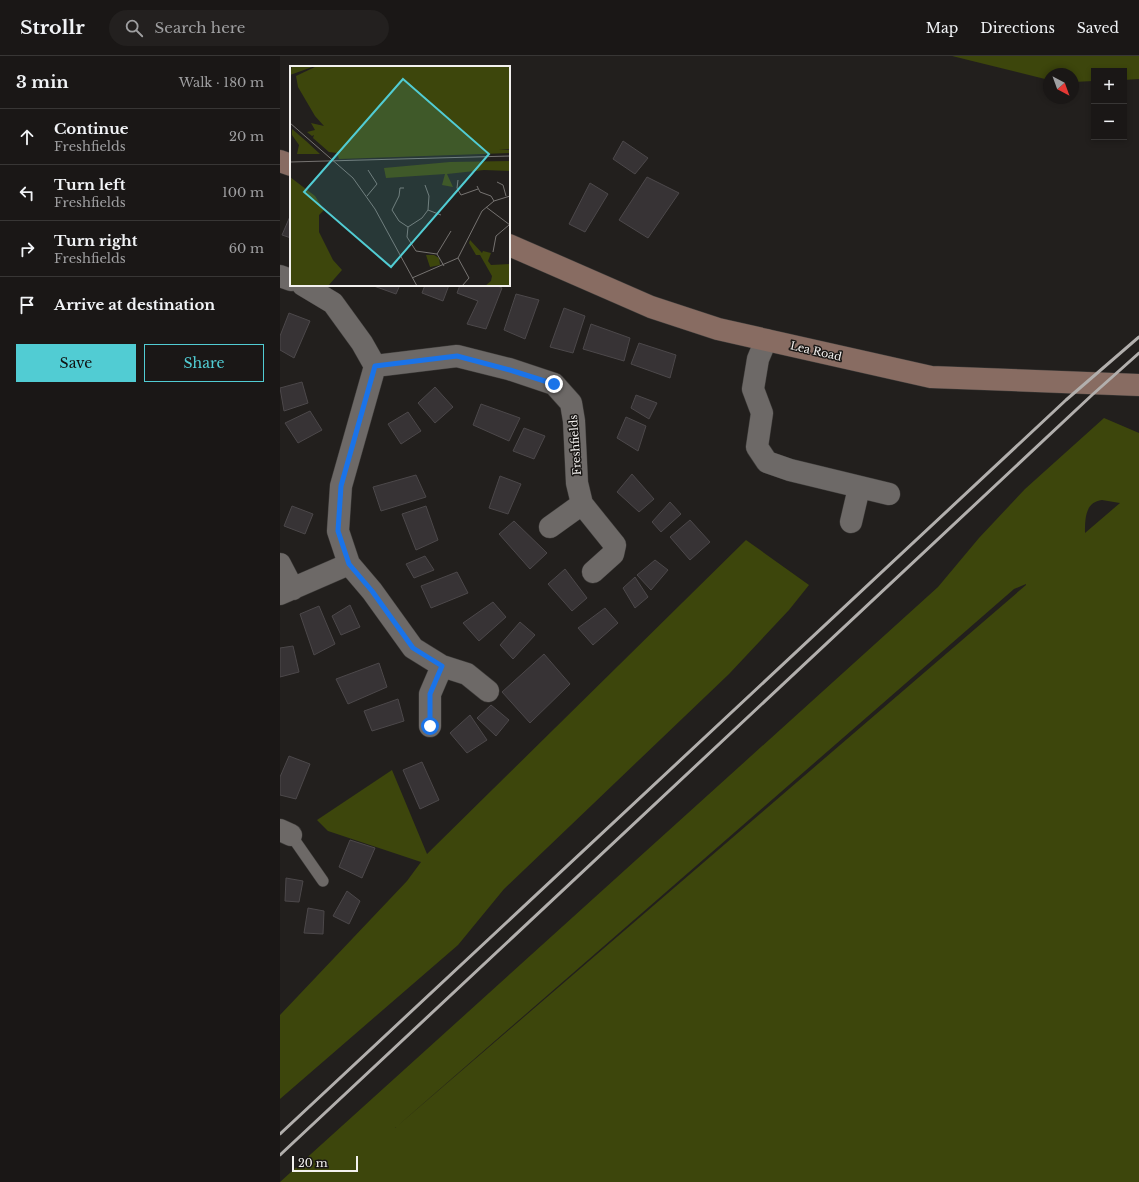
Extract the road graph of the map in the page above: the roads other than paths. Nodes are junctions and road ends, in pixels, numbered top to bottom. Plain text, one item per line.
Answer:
1 (280, 161) edge
2 (290, 165) edge
3 (510, 245) edge
4 (280, 276) edge
5 (290, 280) edge
6 (305, 286) edge
7 (766, 340) junction
8 (375, 366) junction
9 (1139, 385) edge
10 (859, 488) junction
11 (889, 494) dead end
12 (582, 504) junction
13 (851, 522) dead end
14 (550, 527) dead end
15 (280, 564) edge
16 (349, 564) junction
17 (593, 572) dead end
18 (287, 591) edge
19 (442, 666) junction
20 (488, 691) dead end
21 (430, 726) dead end
22 (286, 832) edge
23 (323, 881) dead end

1 - 2 street
3 - 7 street, Lea Road
4 - 5 street
6 - 8 street
7 - 9 street, Lea Road
7 - 10 street
8 - 12 street, Freshfields
8 - 16 street
10 - 11 street
10 - 13 street
12 - 14 street
12 - 17 street, Freshfields
15 - 18 street
16 - 18 street
16 - 19 street
19 - 20 street
19 - 21 street
22 - 23 lane

